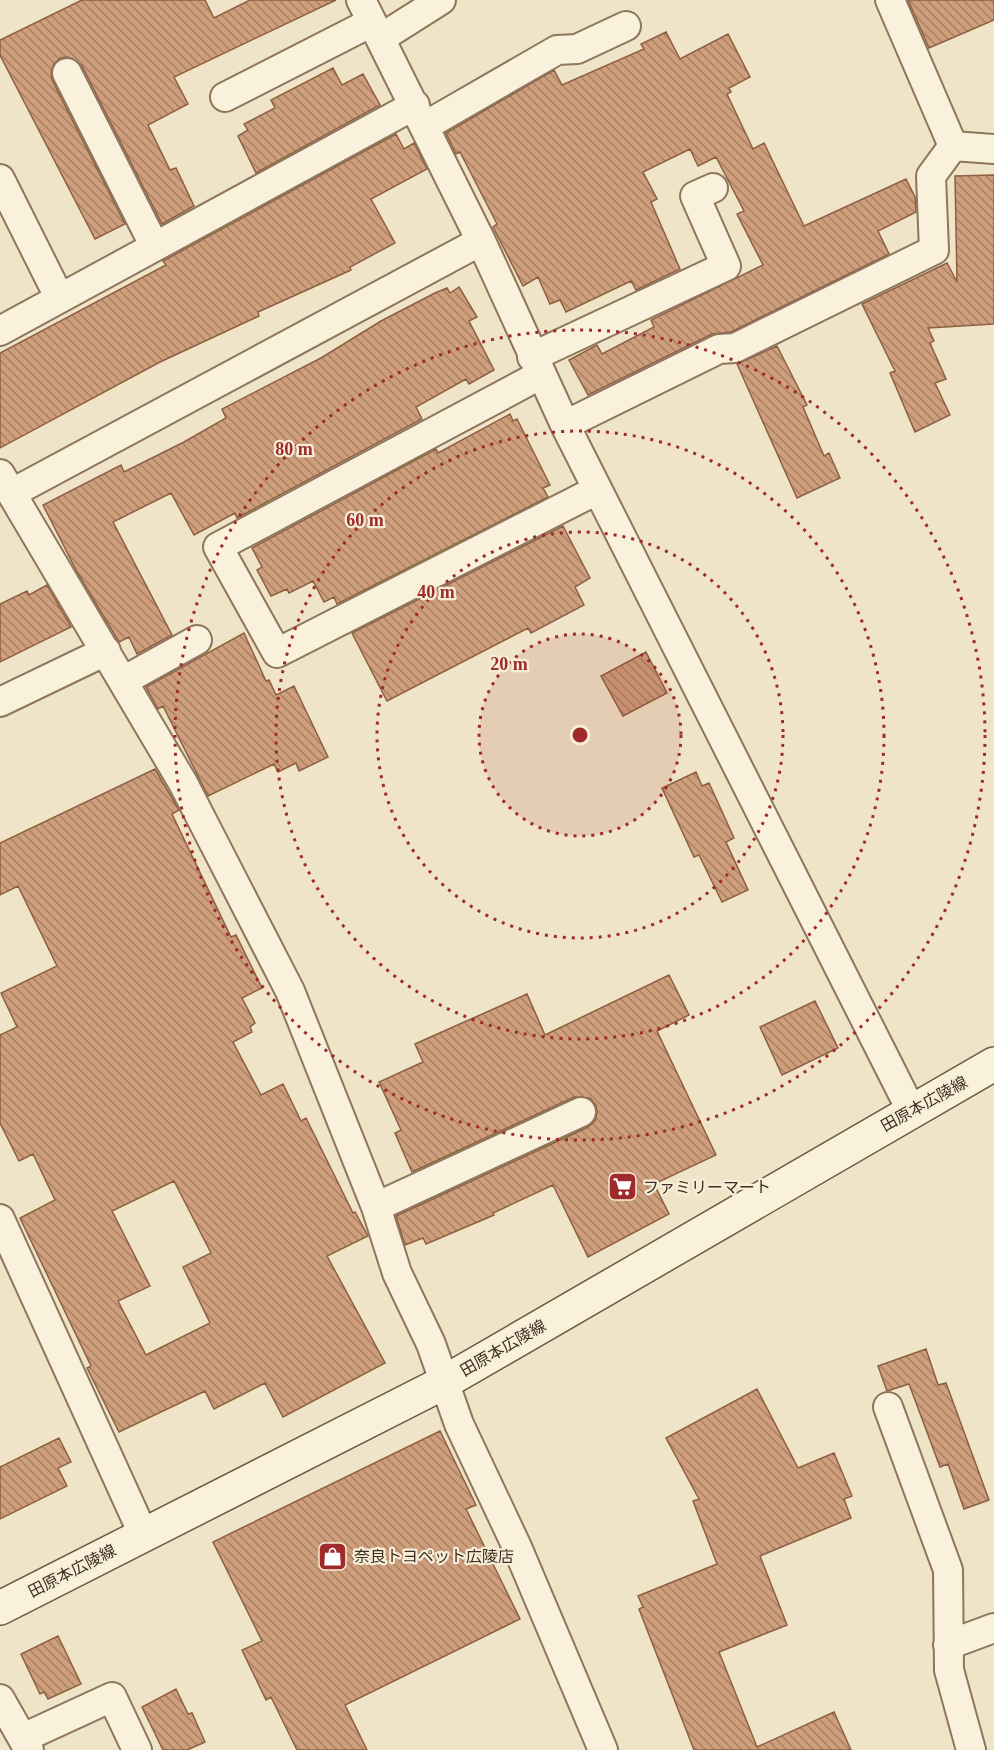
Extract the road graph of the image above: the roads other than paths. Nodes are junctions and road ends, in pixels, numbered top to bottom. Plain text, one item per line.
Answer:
1 (441, 0) edge
2 (890, 0) edge
3 (371, 20) edge
4 (626, 26) dead end
5 (67, 73) dead end
6 (225, 97) dead end
7 (420, 115) junction
8 (953, 146) junction
9 (994, 149) edge
10 (0, 179) edge
11 (713, 188) dead end
12 (481, 241) junction
13 (154, 245) junction
14 (59, 297) junction
15 (0, 331) edge
16 (536, 366) junction
17 (565, 426) junction
18 (6, 484) edge
19 (597, 490) junction
20 (197, 640) dead end
21 (106, 651) junction
22 (123, 681) junction
23 (0, 702) edge
24 (994, 1064) edge
25 (911, 1110) junction
26 (581, 1112) dead end
27 (376, 1207) junction
28 (0, 1219) edge
29 (443, 1383) junction
30 (888, 1407) dead end
31 (144, 1536) junction
32 (0, 1608) edge
33 (994, 1628) edge
34 (948, 1645) junction
35 (0, 1699) edge
36 (26, 1744) edge
37 (137, 1750) edge
38 (603, 1750) edge
39 (971, 1750) edge

1 - 3 street
2 - 8 street
3 - 6 street
3 - 7 street
4 - 7 street
5 - 13 street
7 - 12 street
7 - 13 street
8 - 9 street
8 - 17 street
10 - 14 street
11 - 16 street
12 - 16 street
12 - 18 street
13 - 14 street
14 - 15 street
16 - 17 street
16 - 19 street
17 - 19 street
18 - 21 street
19 - 25 street
20 - 22 street
21 - 22 street
21 - 23 street
22 - 27 street
24 - 25 main road, 田原本広陵線
25 - 29 main road, 田原本広陵線
26 - 27 street
27 - 29 street
28 - 31 street
29 - 31 main road, 田原本広陵線
29 - 38 street
30 - 34 street
31 - 32 main road, 田原本広陵線
33 - 34 street
34 - 39 street
35 - 36 street
36 - 37 street

